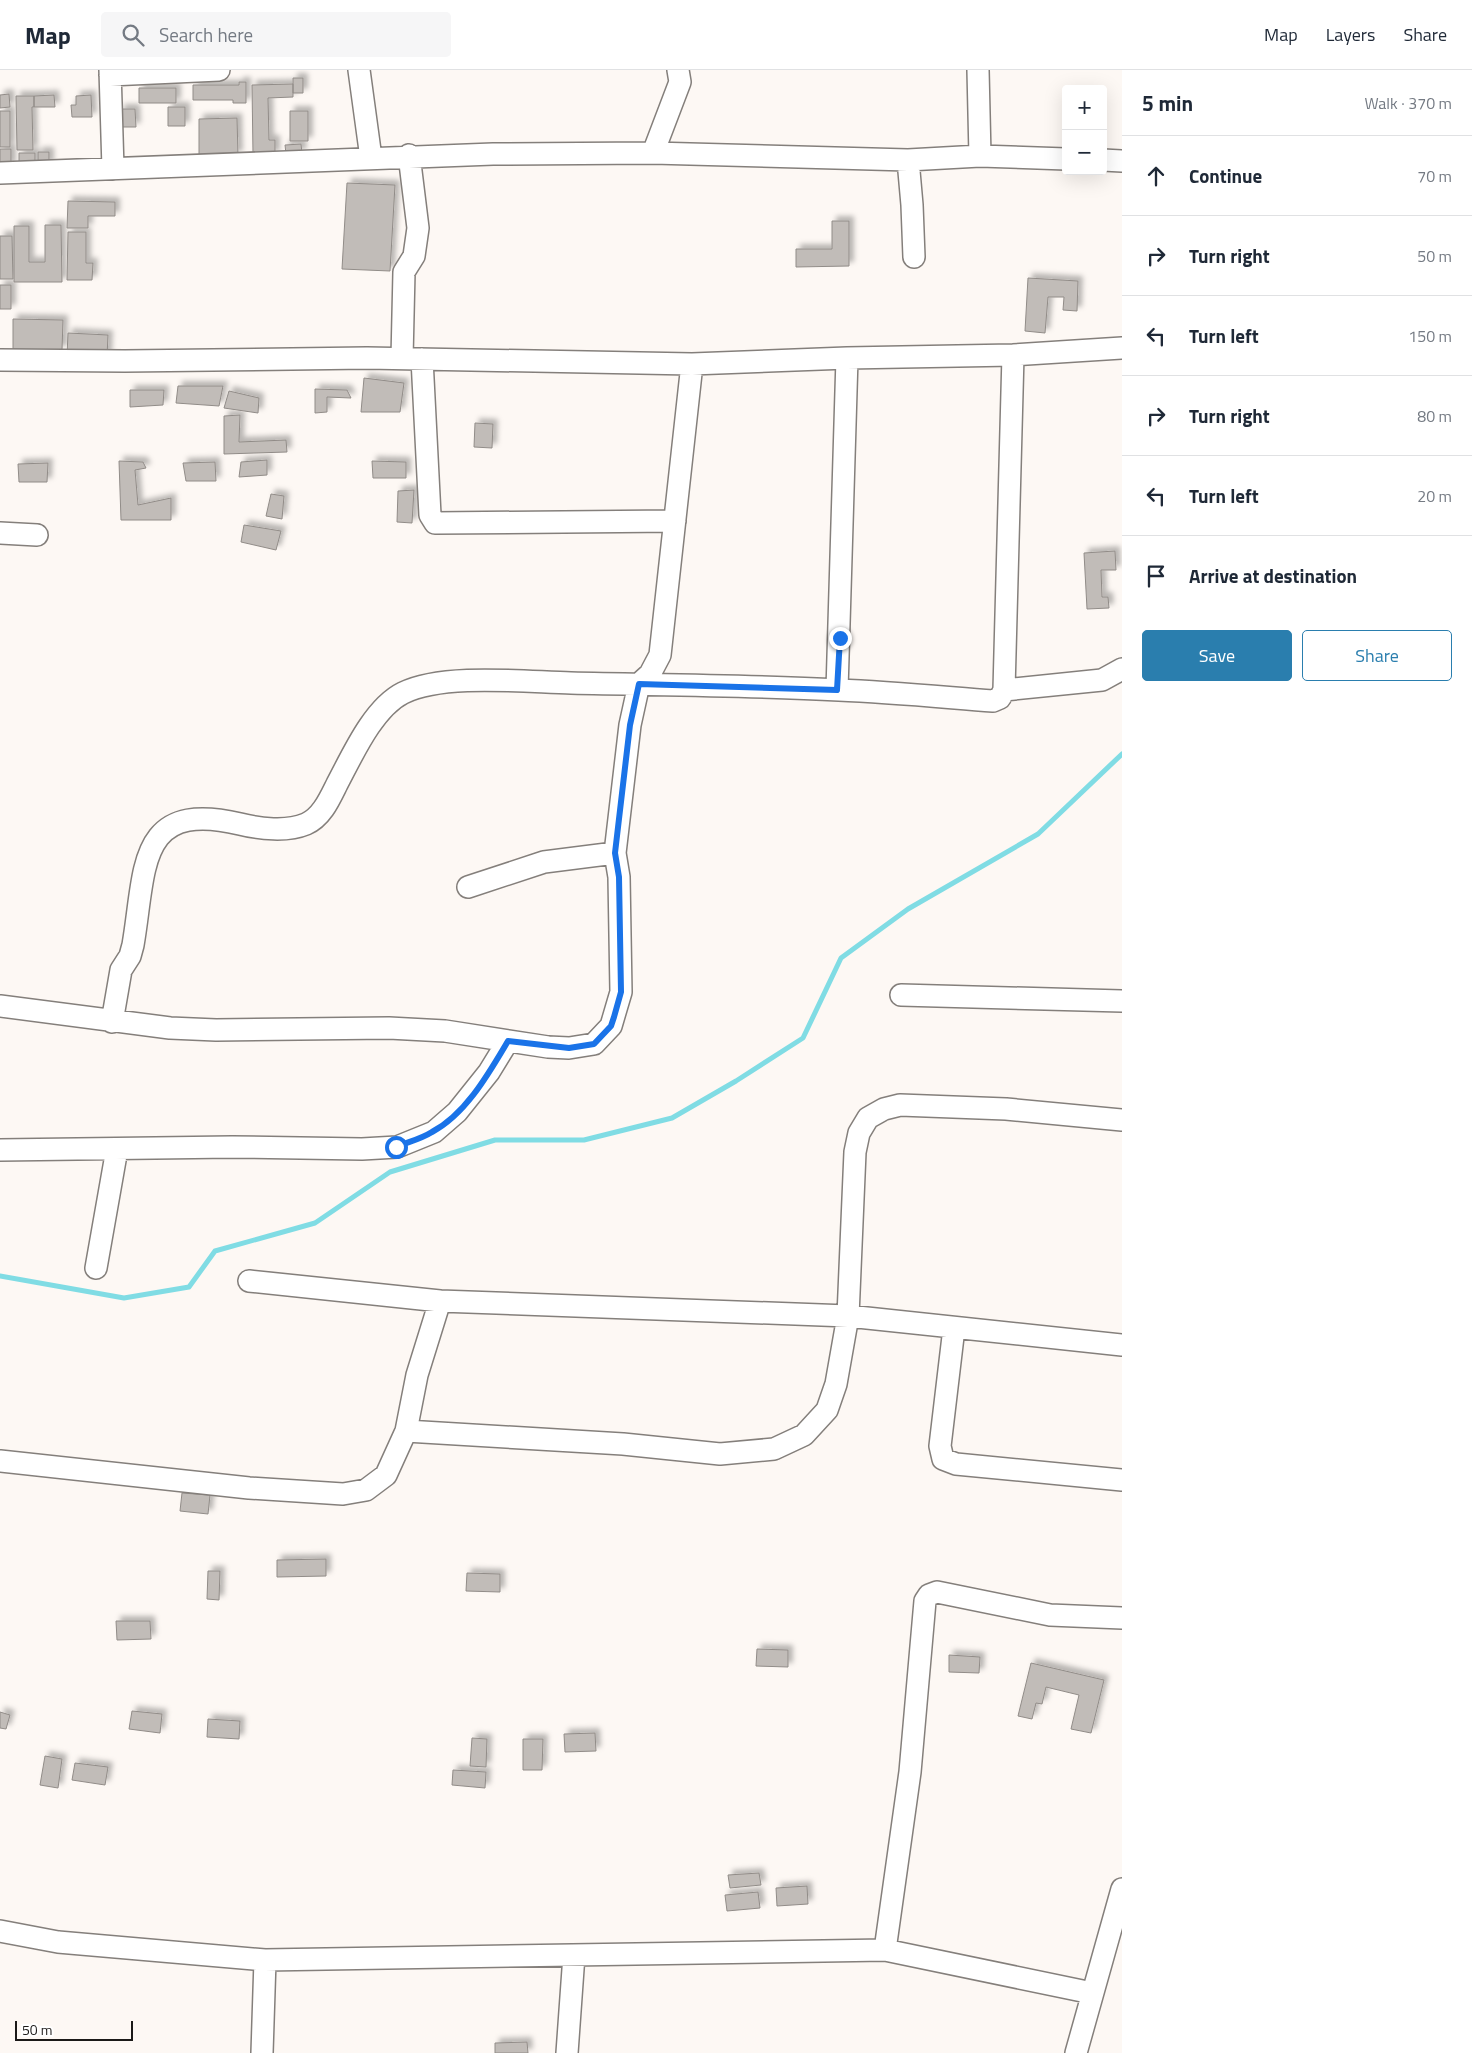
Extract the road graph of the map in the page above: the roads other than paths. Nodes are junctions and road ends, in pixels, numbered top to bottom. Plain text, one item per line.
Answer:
1 (219, 70) edge
2 (359, 70) edge
3 (678, 70) edge
4 (978, 70) edge
5 (110, 73) edge
6 (653, 153) junction
7 (409, 155) junction
8 (980, 156) junction
9 (371, 158) junction
10 (1062, 159) edge
11 (908, 160) junction
12 (1107, 160) edge
13 (1122, 161) edge
14 (113, 169) junction
15 (0, 173) edge
16 (914, 257) dead end
17 (1122, 348) edge
18 (1013, 355) junction
19 (847, 358) junction
20 (412, 359) junction
21 (0, 360) edge
22 (692, 364) junction
23 (675, 521) junction
24 (0, 533) edge
25 (37, 534) dead end
26 (1122, 669) edge
27 (639, 684) junction
28 (837, 690) junction
29 (1004, 690) junction
30 (615, 853) junction
31 (468, 887) dead end
32 (901, 995) dead end
33 (1122, 1001) edge
34 (0, 1006) edge
35 (112, 1022) junction
36 (508, 1041) junction
37 (1122, 1120) edge
38 (117, 1149) junction
39 (0, 1150) edge
40 (96, 1268) dead end
41 (249, 1281) dead end
42 (440, 1301) junction
43 (848, 1316) junction
44 (954, 1328) junction
45 (1122, 1345) edge
46 (406, 1431) junction
47 (0, 1461) edge
48 (1122, 1480) edge
49 (1122, 1618) edge
50 (1122, 1889) edge
51 (0, 1931) edge
52 (884, 1950) junction
53 (574, 1955) junction
54 (265, 1960) junction
55 (1092, 1993) junction
56 (262, 2053) edge
57 (567, 2053) edge
58 (1076, 2053) edge

1 - 5 street
2 - 9 street
3 - 6 street
4 - 8 street
5 - 14 street
6 - 7 street
6 - 11 street
7 - 9 street
7 - 20 street
8 - 10 street
8 - 11 street
9 - 14 street
11 - 16 street
12 - 13 street
14 - 15 street
17 - 18 street
18 - 19 street
18 - 29 street
19 - 22 street
19 - 28 street
20 - 21 street
20 - 22 street
20 - 23 street
22 - 23 street
23 - 27 street
24 - 25 street
26 - 29 street
27 - 28 street
27 - 30 street
27 - 35 street
28 - 29 street
30 - 31 street
30 - 36 street
32 - 33 street
34 - 35 street
35 - 36 street
36 - 38 street
37 - 43 street
38 - 39 street
38 - 40 street
41 - 42 street
42 - 43 street
42 - 46 street
43 - 44 street
43 - 46 street
44 - 45 street
44 - 48 street
46 - 47 street
49 - 52 street
50 - 55 street
51 - 54 street
52 - 53 street
52 - 55 street
53 - 54 street
53 - 57 street
54 - 56 street
55 - 58 street

